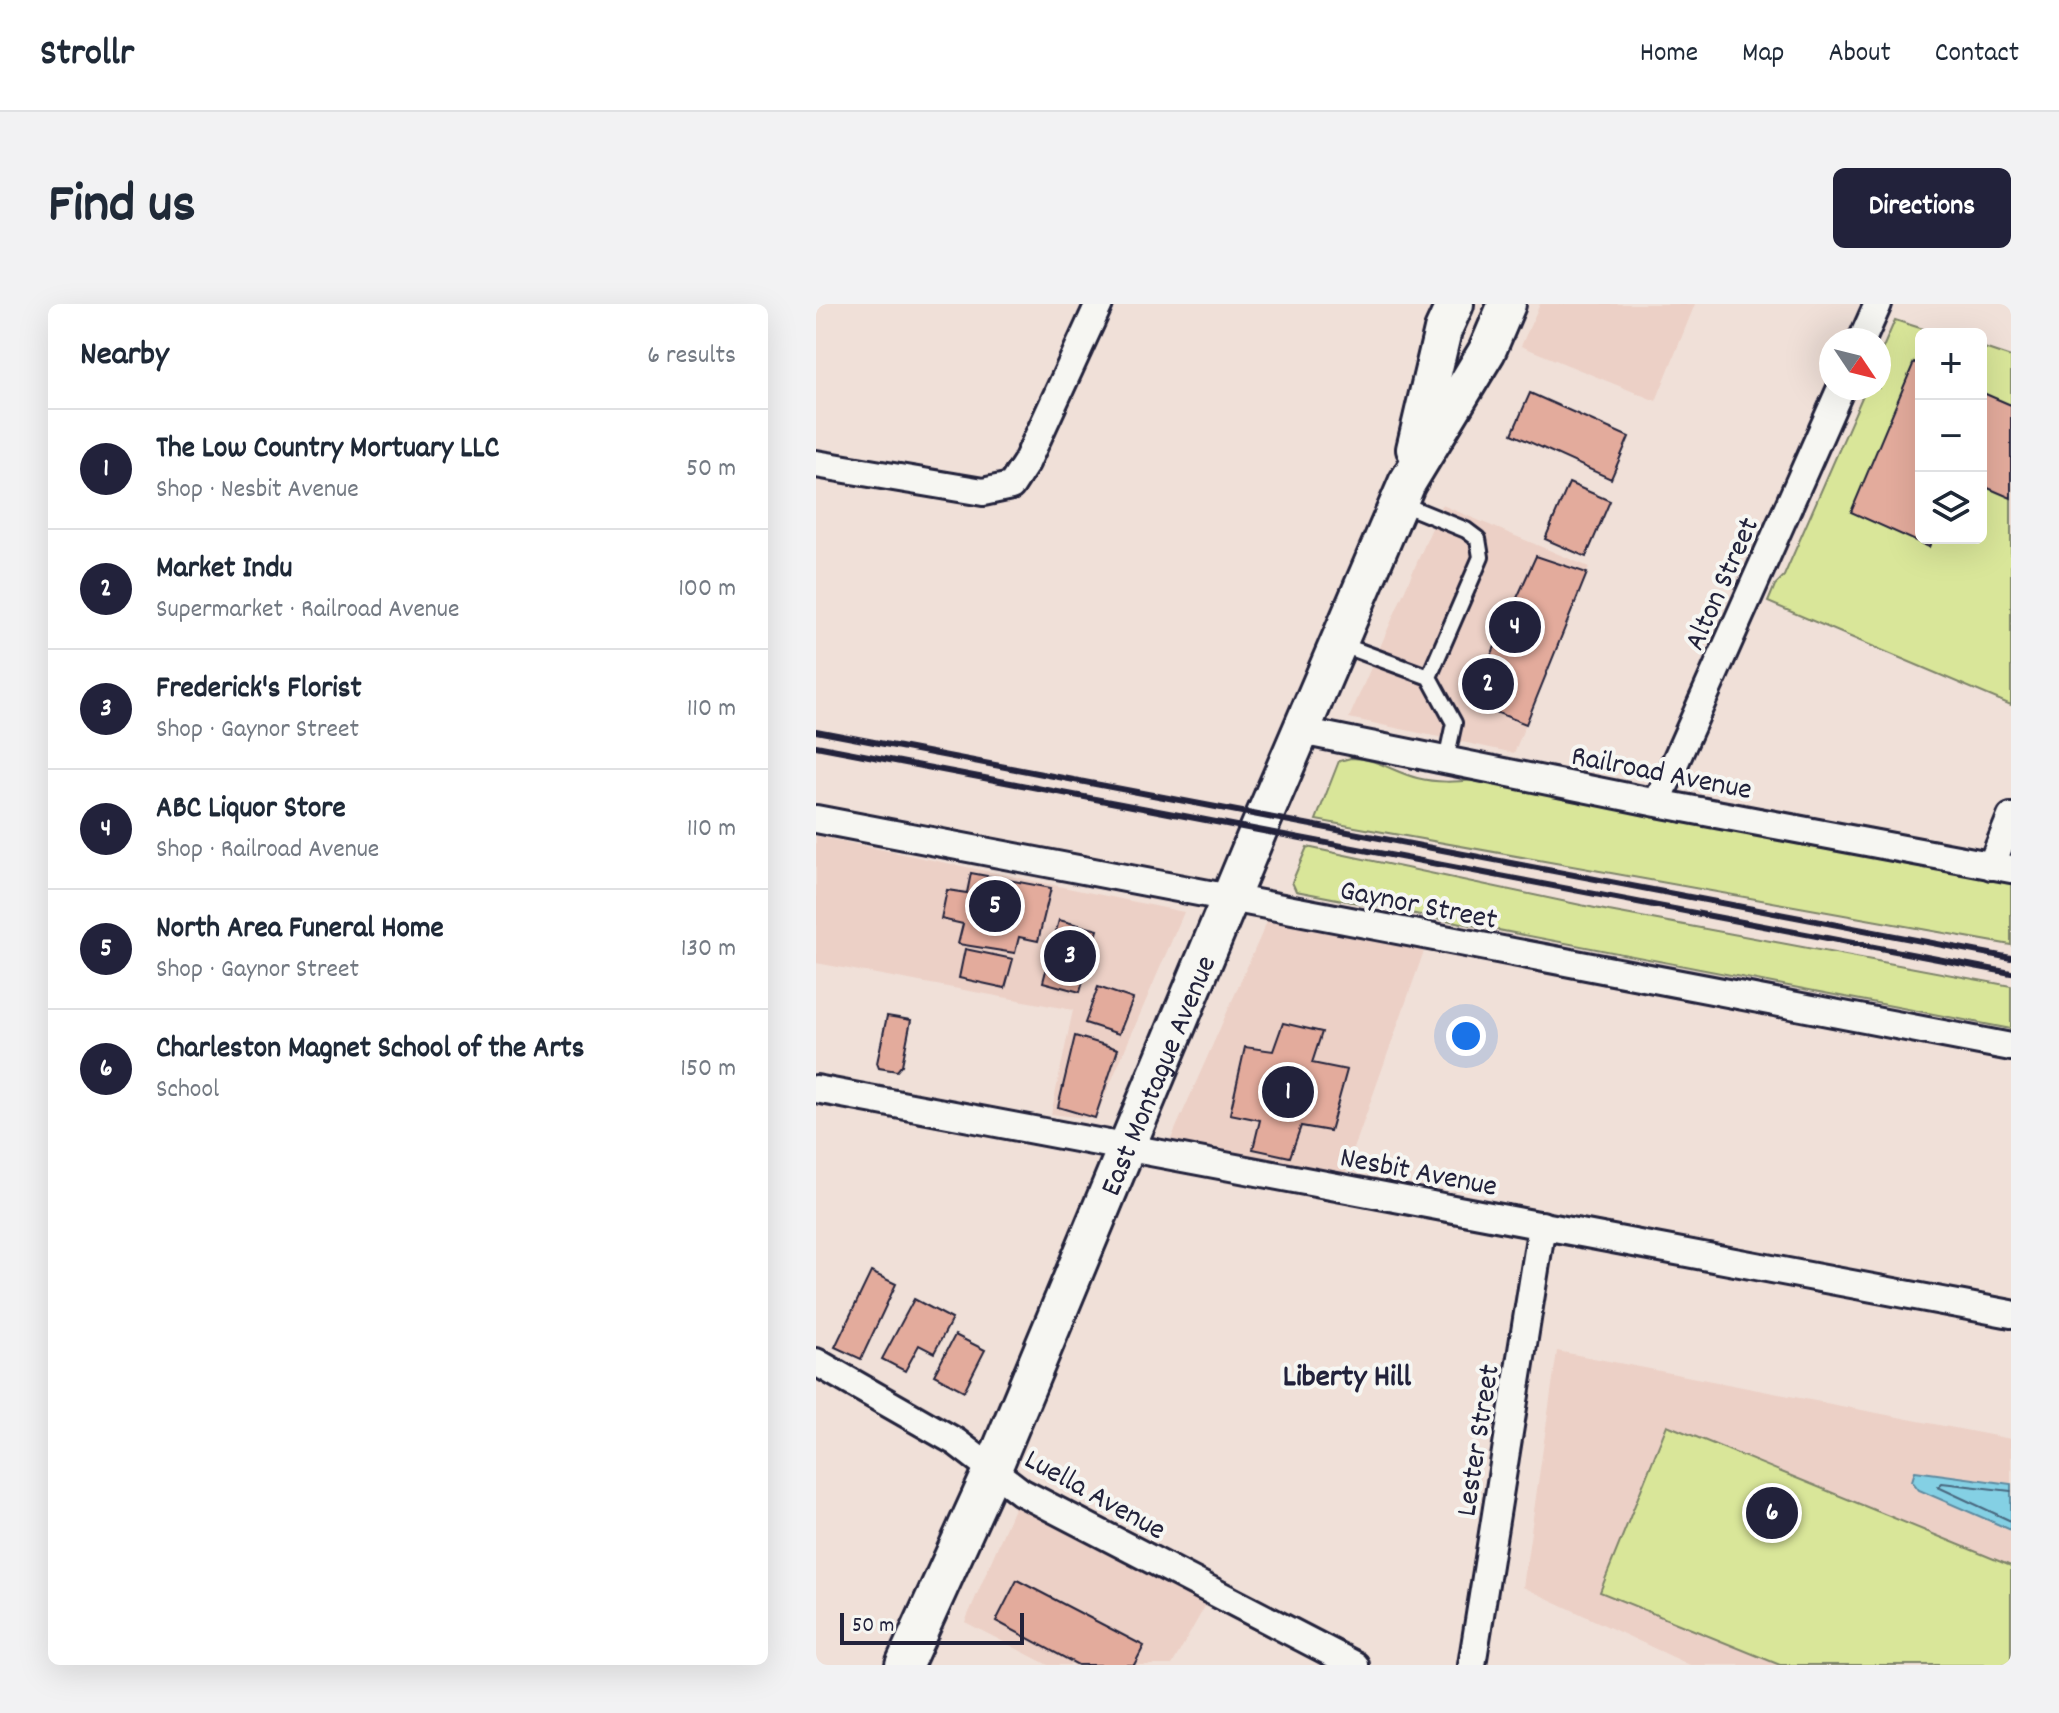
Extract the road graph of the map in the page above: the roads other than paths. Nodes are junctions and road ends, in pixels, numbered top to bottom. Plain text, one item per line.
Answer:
1 (1099, 304) edge
2 (1455, 304) edge
3 (1507, 304) edge
4 (1878, 304) edge
5 (1867, 328) edge
6 (1836, 400) edge
7 (816, 464) edge
8 (1403, 493) junction
9 (1339, 644) junction
10 (1429, 677) junction
11 (1301, 731) junction
12 (1446, 760) junction
13 (1657, 803) junction
14 (2011, 817) edge
15 (816, 819) edge
16 (2001, 867) edge
17 (1232, 900) junction
18 (2011, 1047) edge
19 (816, 1089) edge
20 (1127, 1148) junction
21 (1542, 1225) junction
22 (2011, 1314) edge
23 (816, 1362) edge
24 (992, 1471) junction
25 (904, 1665) edge
26 (1355, 1665) edge
27 (1472, 1665) edge

1 - 7 street
2 - 8 main road, East Montague Avenue
3 - 8 main road, East Montague Avenue
4 - 5 street
6 - 13 street, Alton Street
8 - 9 main road, East Montague Avenue
8 - 10 lane
9 - 10 lane
9 - 11 main road, East Montague Avenue
10 - 12 lane
11 - 12 street, Railroad Avenue
11 - 17 main road, East Montague Avenue
12 - 13 street, Railroad Avenue
13 - 16 street, Railroad Avenue
14 - 16 street
15 - 17 street, Gaynor Street
17 - 18 street, Gaynor Street
17 - 20 main road, East Montague Avenue
19 - 20 street, Nesbit Avenue
20 - 21 street, Nesbit Avenue
20 - 24 main road, East Montague Avenue
21 - 22 street, Nesbit Avenue
21 - 27 street, Lester Street
23 - 24 street, Luella Avenue
24 - 25 main road, East Montague Avenue
24 - 26 street, Luella Avenue

